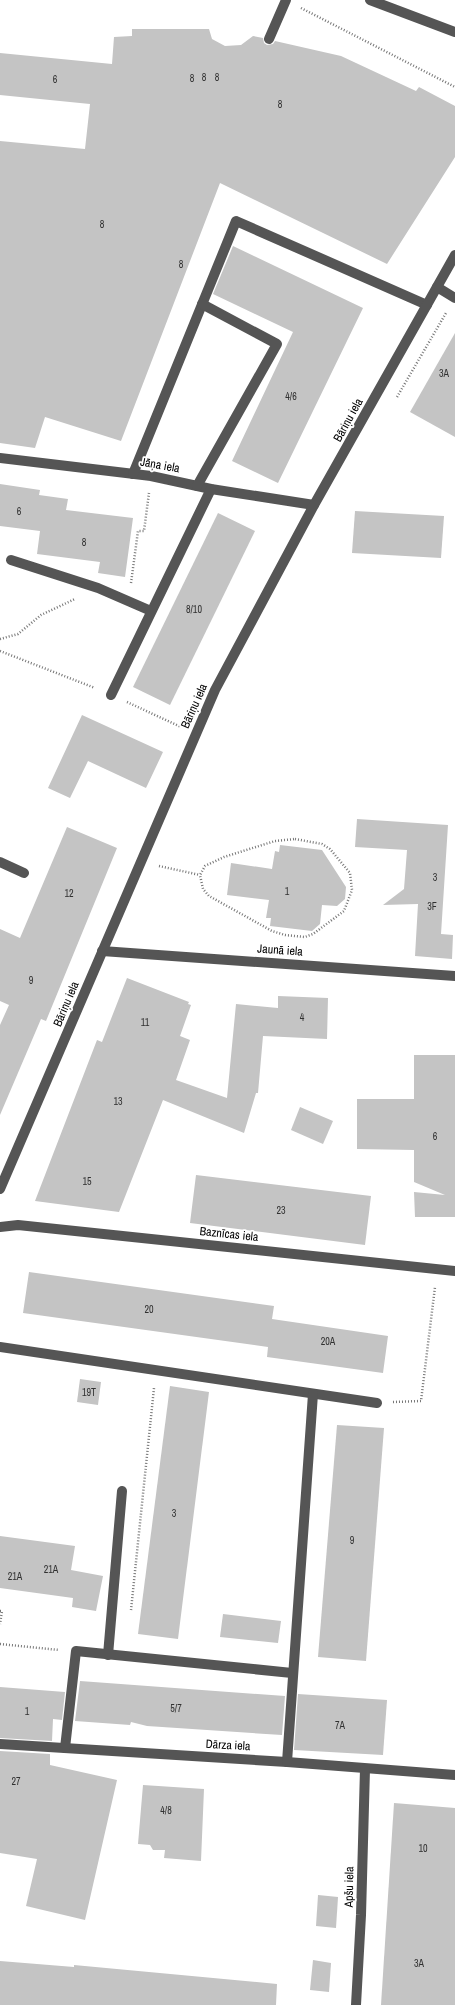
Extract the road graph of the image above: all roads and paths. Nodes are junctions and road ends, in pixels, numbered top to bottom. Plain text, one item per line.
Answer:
1 (286, 0) edge
2 (370, 0) edge
3 (300, 7) dead end
4 (455, 32) edge
5 (269, 39) dead end
6 (455, 87) edge
7 (455, 255) edge
8 (437, 287) junction
9 (455, 298) edge
10 (202, 304) junction
11 (427, 305) junction
12 (0, 458) edge
13 (133, 474) junction
14 (151, 476) junction
15 (197, 486) junction
16 (211, 488) junction
17 (314, 505) junction
18 (11, 560) dead end
19 (98, 588) junction
20 (128, 602) junction
21 (151, 611) junction
22 (0, 639) edge
23 (111, 694) dead end
24 (141, 861) junction
25 (0, 862) edge
26 (24, 873) dead end
27 (200, 875) junction
28 (102, 951) junction
29 (455, 976) edge
30 (0, 1189) edge
31 (0, 1227) edge
32 (437, 1269) junction
33 (455, 1271) edge
34 (0, 1347) edge
35 (156, 1370) junction
36 (313, 1394) junction
37 (377, 1404) joint
38 (122, 1491) dead end
39 (0, 1611) edge
40 (131, 1618) dead end
41 (0, 1624) edge
42 (0, 1644) edge
43 (76, 1652) junction
44 (108, 1655) junction
45 (292, 1673) junction
46 (0, 1744) edge
47 (65, 1748) junction
48 (287, 1762) junction
49 (365, 1769) junction
50 (455, 1775) edge
51 (356, 2005) edge

1 - 5 street
2 - 4 street
3 - 6 path
7 - 8 street, Bāriņu iela
8 - 9 street
8 - 11 street, Bāriņu iela
10 - 11 street
10 - 13 street
10 - 15 street
11 - 17 street, Bāriņu iela
12 - 13 street, Jāņa iela
13 - 14 street, Jāņa iela
14 - 15 street, Jāņa iela
14 - 20 path
15 - 16 street, Jāņa iela
16 - 17 street, Jāņa iela
16 - 21 street
17 - 24 street, Bāriņu iela
18 - 19 street
19 - 20 street
19 - 22 path
20 - 21 street
21 - 23 street
24 - 27 path
24 - 28 street, Bāriņu iela
25 - 26 street
27 - 27 path
28 - 29 street, Jaunā iela
28 - 30 street, Bāriņu iela
31 - 32 street, Baznīcas iela
32 - 33 street, Baznīcas iela
32 - 37 path
34 - 35 street
35 - 36 street
35 - 40 path
36 - 37 street
36 - 45 street
38 - 44 street
39 - 41 path
42 - 43 path
43 - 44 street
43 - 47 street
44 - 45 street
45 - 48 street
46 - 47 street, Dārza iela
47 - 48 street, Dārza iela
48 - 49 street, Dārza iela
49 - 50 street, Dārza iela
49 - 51 street, Apšu iela

